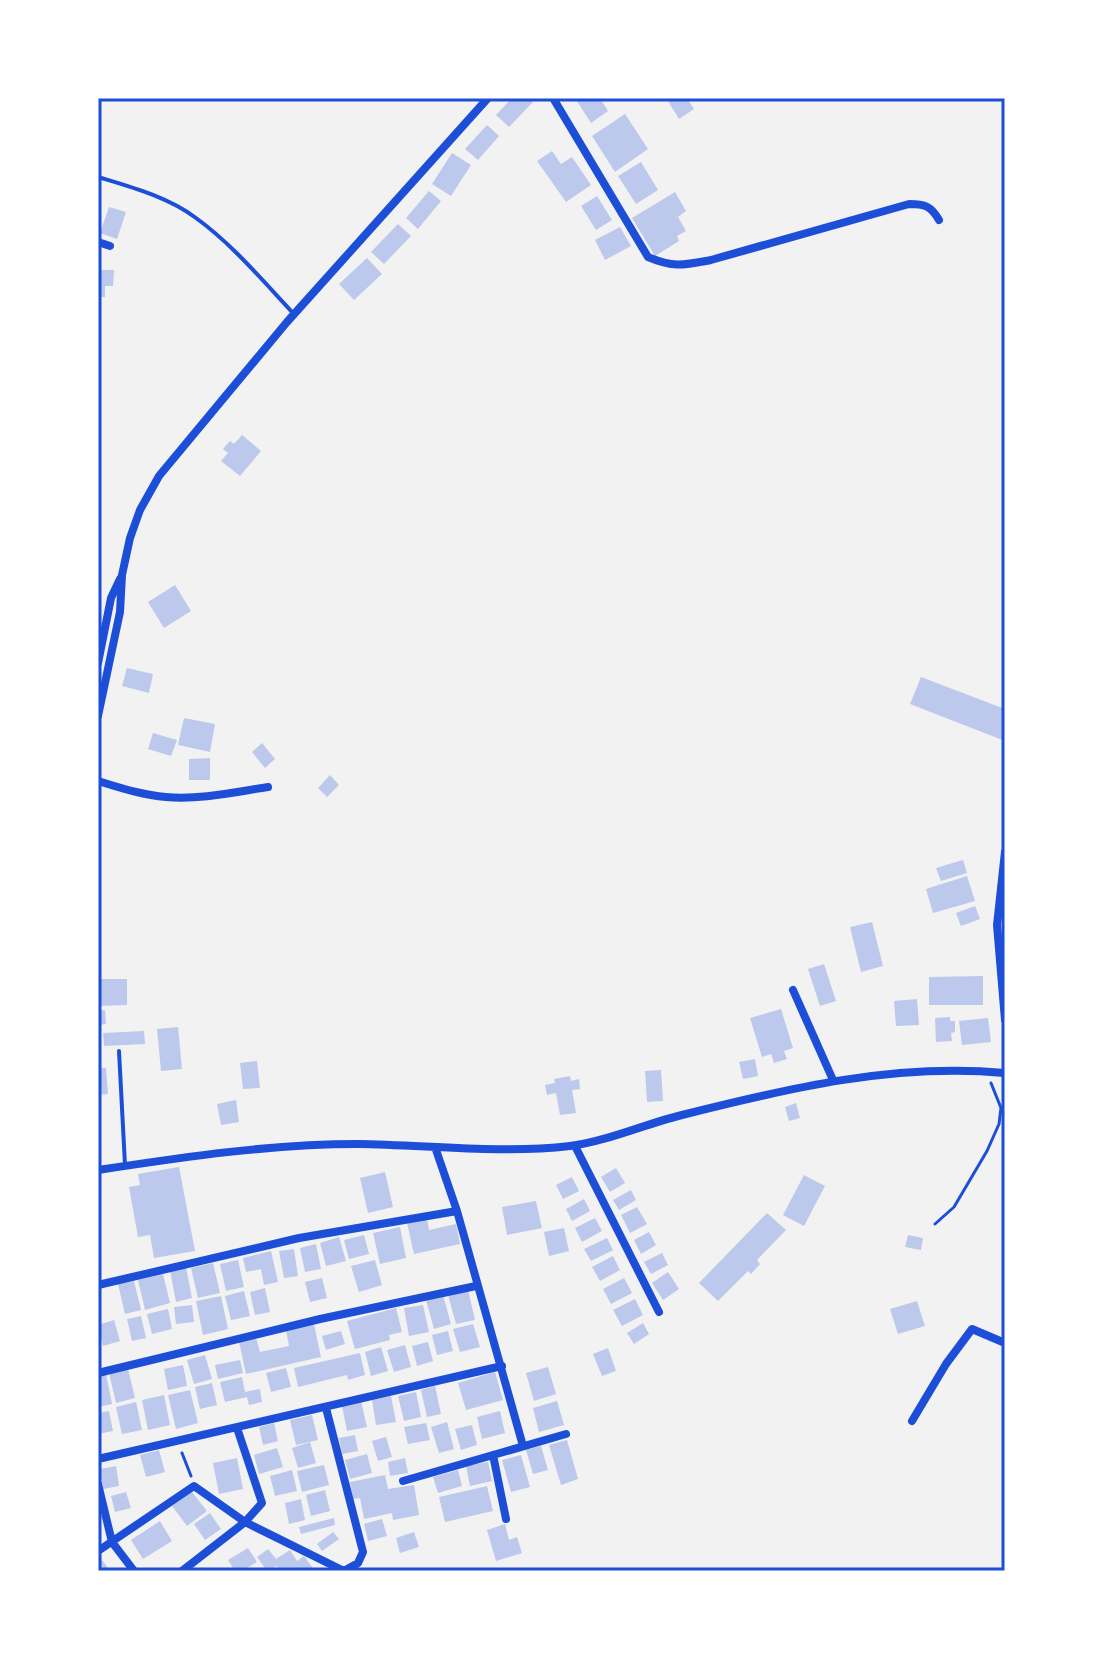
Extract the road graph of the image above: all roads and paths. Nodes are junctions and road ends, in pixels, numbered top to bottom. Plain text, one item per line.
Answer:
1 (488, 98) edge
2 (553, 98) edge
3 (98, 177) edge
4 (939, 220) dead end
5 (98, 242) edge
6 (110, 246) dead end
7 (294, 314) junction
8 (122, 575) junction
9 (98, 663) edge
10 (98, 716) edge
11 (98, 781) edge
12 (268, 787) dead end
13 (1005, 852) edge
14 (793, 990) dead end
15 (1005, 1020) edge
16 (119, 1051) dead end
17 (991, 1071) junction
18 (1005, 1073) edge
19 (833, 1080) junction
20 (575, 1146) junction
21 (435, 1147) junction
22 (125, 1166) junction
23 (98, 1170) edge
24 (457, 1211) junction
25 (935, 1224) dead end
26 (98, 1285) edge
27 (476, 1286) junction
28 (659, 1312) dead end
29 (1005, 1343) edge
30 (502, 1366) junction
31 (98, 1373) edge
32 (326, 1408) junction
33 (912, 1421) dead end
34 (237, 1428) junction
35 (566, 1434) dead end
36 (178, 1442) junction
37 (523, 1446) junction
38 (493, 1455) junction
39 (98, 1459) edge
40 (403, 1481) dead end
41 (98, 1484) edge
42 (194, 1486) junction
43 (506, 1519) dead end
44 (245, 1522) junction
45 (112, 1542) junction
46 (98, 1551) edge
47 (134, 1571) edge
48 (182, 1571) edge

1 - 7 street
2 - 4 street
3 - 7 lane
5 - 6 street
7 - 8 street
8 - 9 street
8 - 10 street
11 - 12 street
13 - 15 street
14 - 19 street
16 - 22 lane
17 - 18 street
17 - 19 street
17 - 25 path
19 - 20 street
20 - 21 street
20 - 28 street
21 - 22 street
21 - 24 street
22 - 23 street
24 - 26 street
24 - 27 street
27 - 30 street
27 - 31 street
29 - 33 street
30 - 32 street
30 - 37 street
32 - 34 street
32 - 44 street
34 - 36 street
34 - 44 street
35 - 37 street
36 - 39 street
36 - 42 path
37 - 38 street
38 - 40 street
38 - 43 street
41 - 45 street
42 - 44 street
42 - 45 street
44 - 48 street
45 - 46 street
45 - 47 street

